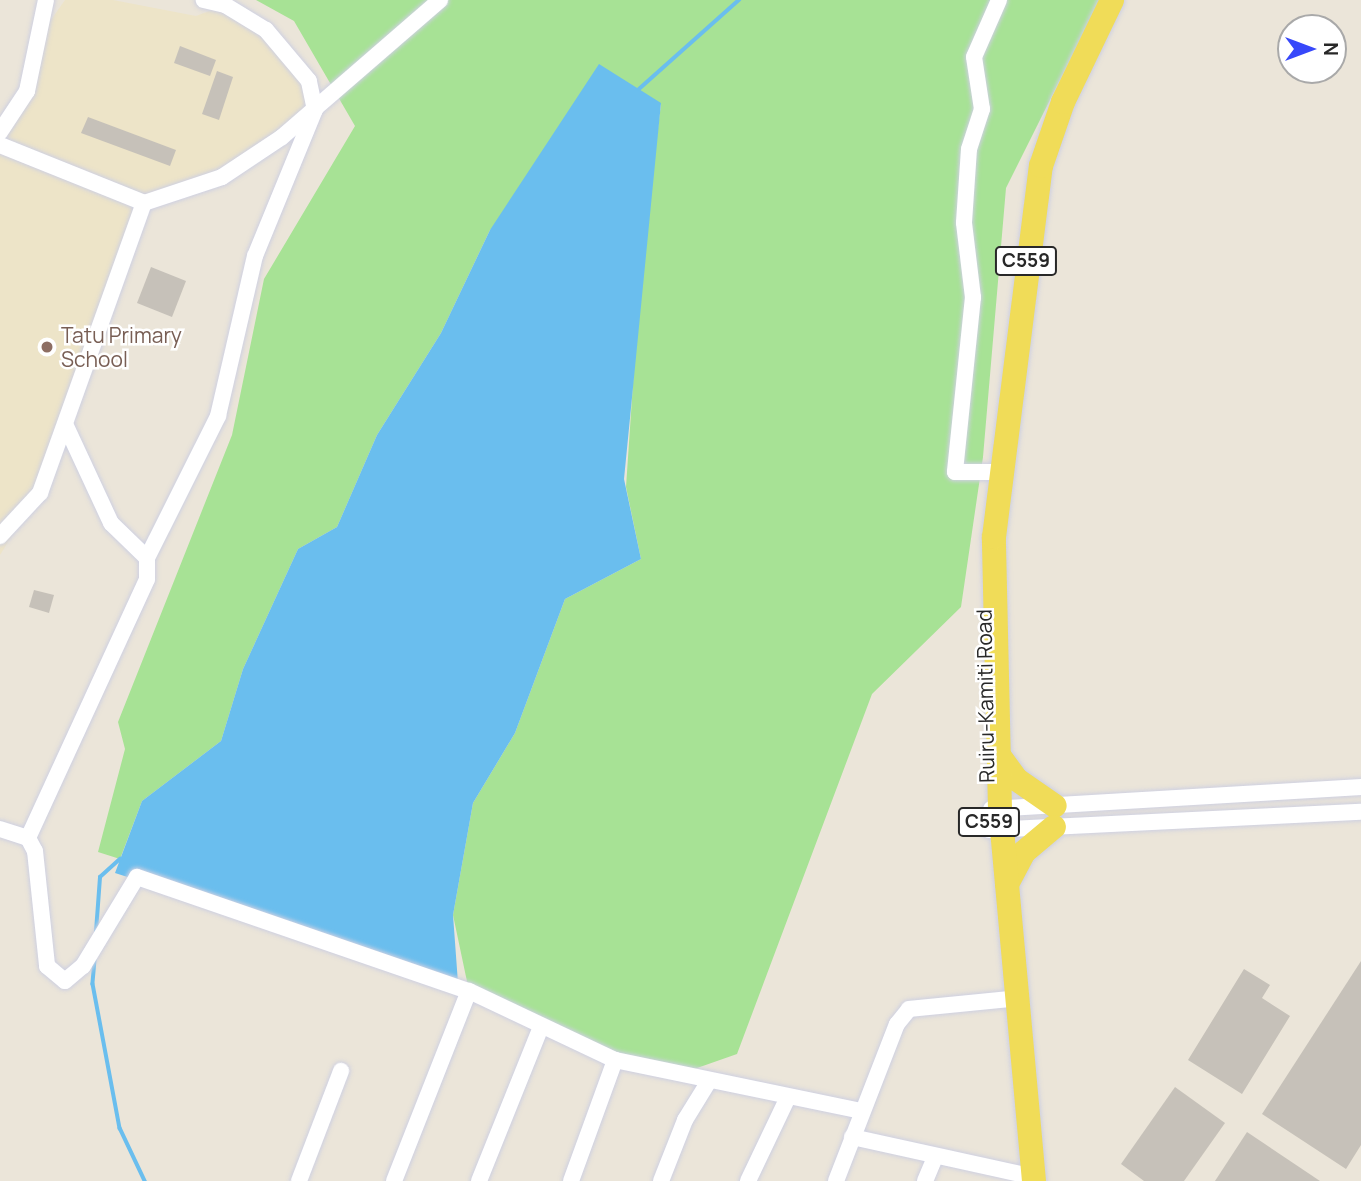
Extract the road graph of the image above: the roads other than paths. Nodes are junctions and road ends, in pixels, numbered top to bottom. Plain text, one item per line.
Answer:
1 (46, 0) edge
2 (204, 0) edge
3 (440, 0) edge
4 (999, 0) edge
5 (1112, 0) edge
6 (315, 110) junction
7 (0, 132) edge
8 (0, 145) edge
9 (144, 203) junction
10 (65, 424) junction
11 (1003, 472) junction
12 (0, 536) edge
13 (994, 537) junction
14 (147, 558) junction
15 (998, 754) junction
16 (1361, 787) edge
17 (1361, 812) edge
18 (1065, 816) junction
19 (995, 819) junction
20 (0, 829) edge
21 (29, 838) junction
22 (1007, 884) junction
23 (469, 991) junction
24 (1015, 999) junction
25 (541, 1027) junction
26 (615, 1060) junction
27 (341, 1071) dead end
28 (709, 1081) junction
29 (788, 1097) junction
30 (861, 1111) junction
31 (852, 1137) junction
32 (935, 1158) junction
33 (972, 1174) edge
34 (1034, 1179) edge
35 (299, 1181) edge
36 (394, 1181) edge
37 (479, 1181) edge
38 (571, 1181) edge
39 (661, 1181) edge
40 (748, 1181) edge
41 (836, 1181) edge
42 (925, 1181) edge

1 - 7 street
2 - 6 street
3 - 6 street
4 - 11 street
5 - 11 main road, Ruiru-Kamiti Road / C559
6 - 9 street
6 - 14 street
8 - 9 street
9 - 10 street
10 - 12 street
10 - 14 street
11 - 13 main road, Ruiru-Kamiti Road / C559
13 - 15 main road, Ruiru-Kamiti Road / C559
13 - 19 main road, Ruiru-Kamiti Road / C559
14 - 21 street
15 - 18 main road
15 - 19 main road, Ruiru-Kamiti Road / C559
16 - 18 street
17 - 18 street
18 - 19 street
18 - 22 main road
19 - 22 main road, Ruiru-Kamiti Road / C559
19 - 24 main road, Ruiru-Kamiti Road / C559
20 - 21 street
21 - 23 street
22 - 24 main road, Ruiru-Kamiti Road / C559
23 - 25 street
23 - 36 street
24 - 30 street
24 - 34 main road, Ruiru-Kamiti Road / C559
25 - 26 street
25 - 37 street
26 - 28 street
26 - 38 street
27 - 35 street
28 - 29 street
28 - 39 street
29 - 30 street
29 - 40 street
30 - 31 street
31 - 32 street
31 - 41 street
32 - 33 street
32 - 42 street
33 - 34 street

